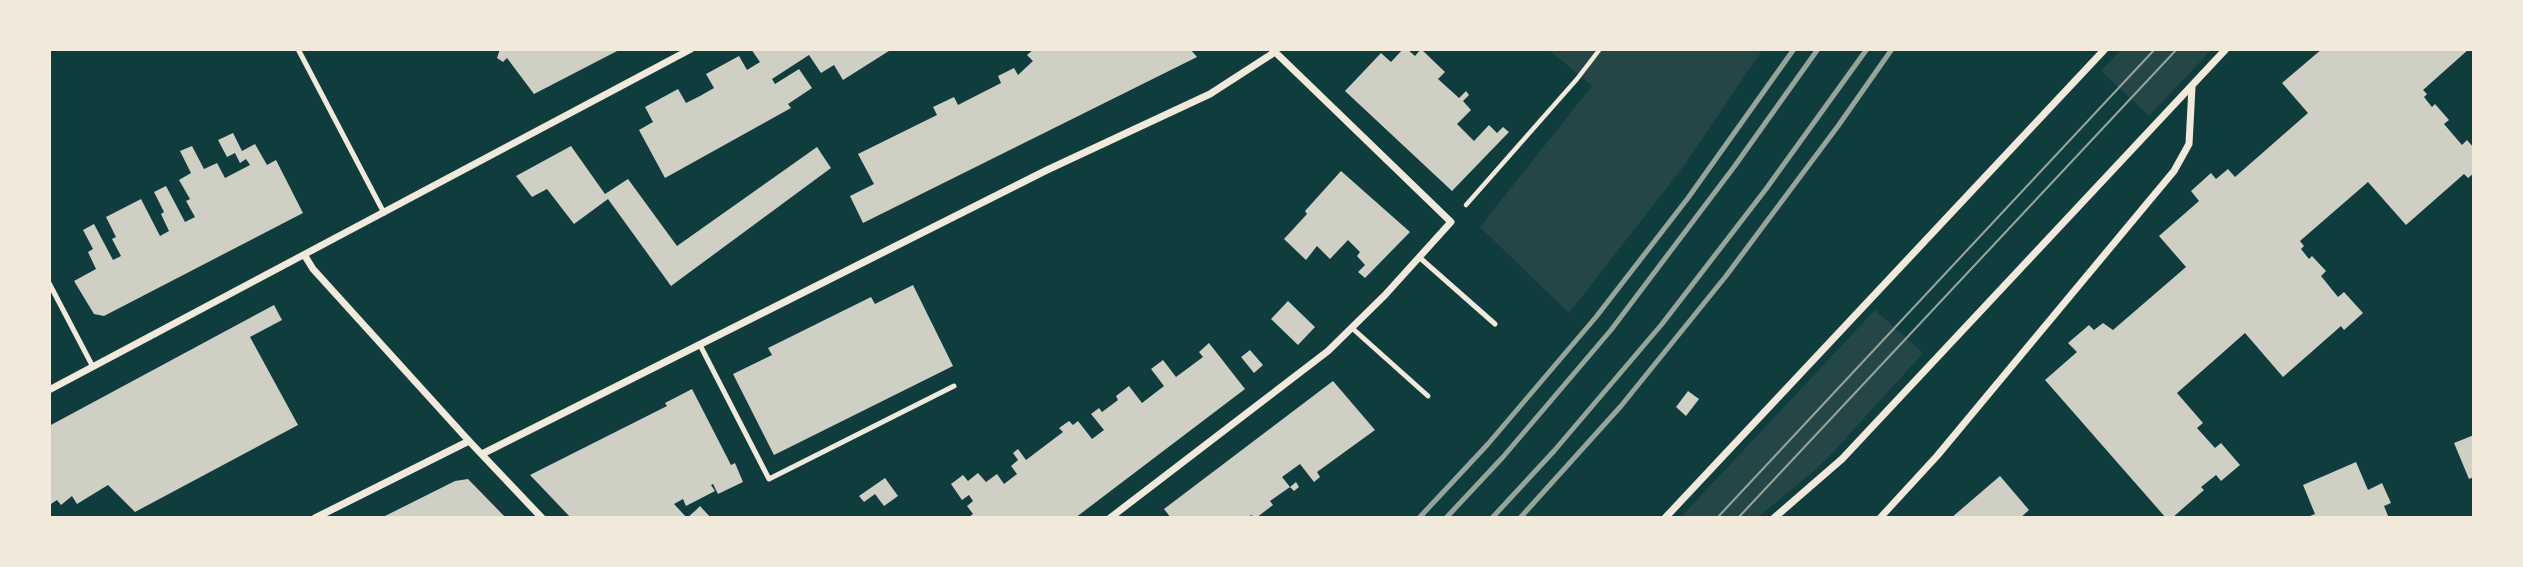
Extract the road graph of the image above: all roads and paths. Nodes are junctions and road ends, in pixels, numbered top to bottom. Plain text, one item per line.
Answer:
1 (298, 49) edge
2 (691, 49) edge
3 (1600, 49) edge
4 (2105, 49) edge
5 (2226, 49) edge
6 (1273, 51) edge
7 (2192, 86) junction
8 (384, 213) junction
9 (1451, 222) junction
10 (305, 256) junction
11 (1419, 257) junction
12 (49, 283) edge
13 (1495, 324) dead end
14 (1352, 328) junction
15 (700, 345) junction
16 (93, 368) junction
17 (954, 386) dead end
18 (49, 390) edge
19 (1428, 396) dead end
20 (469, 441) junction
21 (482, 454) junction
22 (314, 518) edge
23 (542, 518) edge
24 (1110, 518) edge
25 (1665, 518) edge
26 (1774, 518) edge
27 (1880, 518) edge

1 - 8 lane
2 - 8 street
3 - 9 path
4 - 25 street
5 - 7 street
6 - 9 street
6 - 15 street
7 - 26 street
7 - 27 street
8 - 10 street
9 - 11 street
10 - 16 street
10 - 20 street
11 - 13 lane
11 - 14 street
12 - 16 lane
14 - 19 lane
14 - 24 street
15 - 17 lane
15 - 21 street
16 - 18 street
20 - 21 street
20 - 22 street
21 - 23 street

